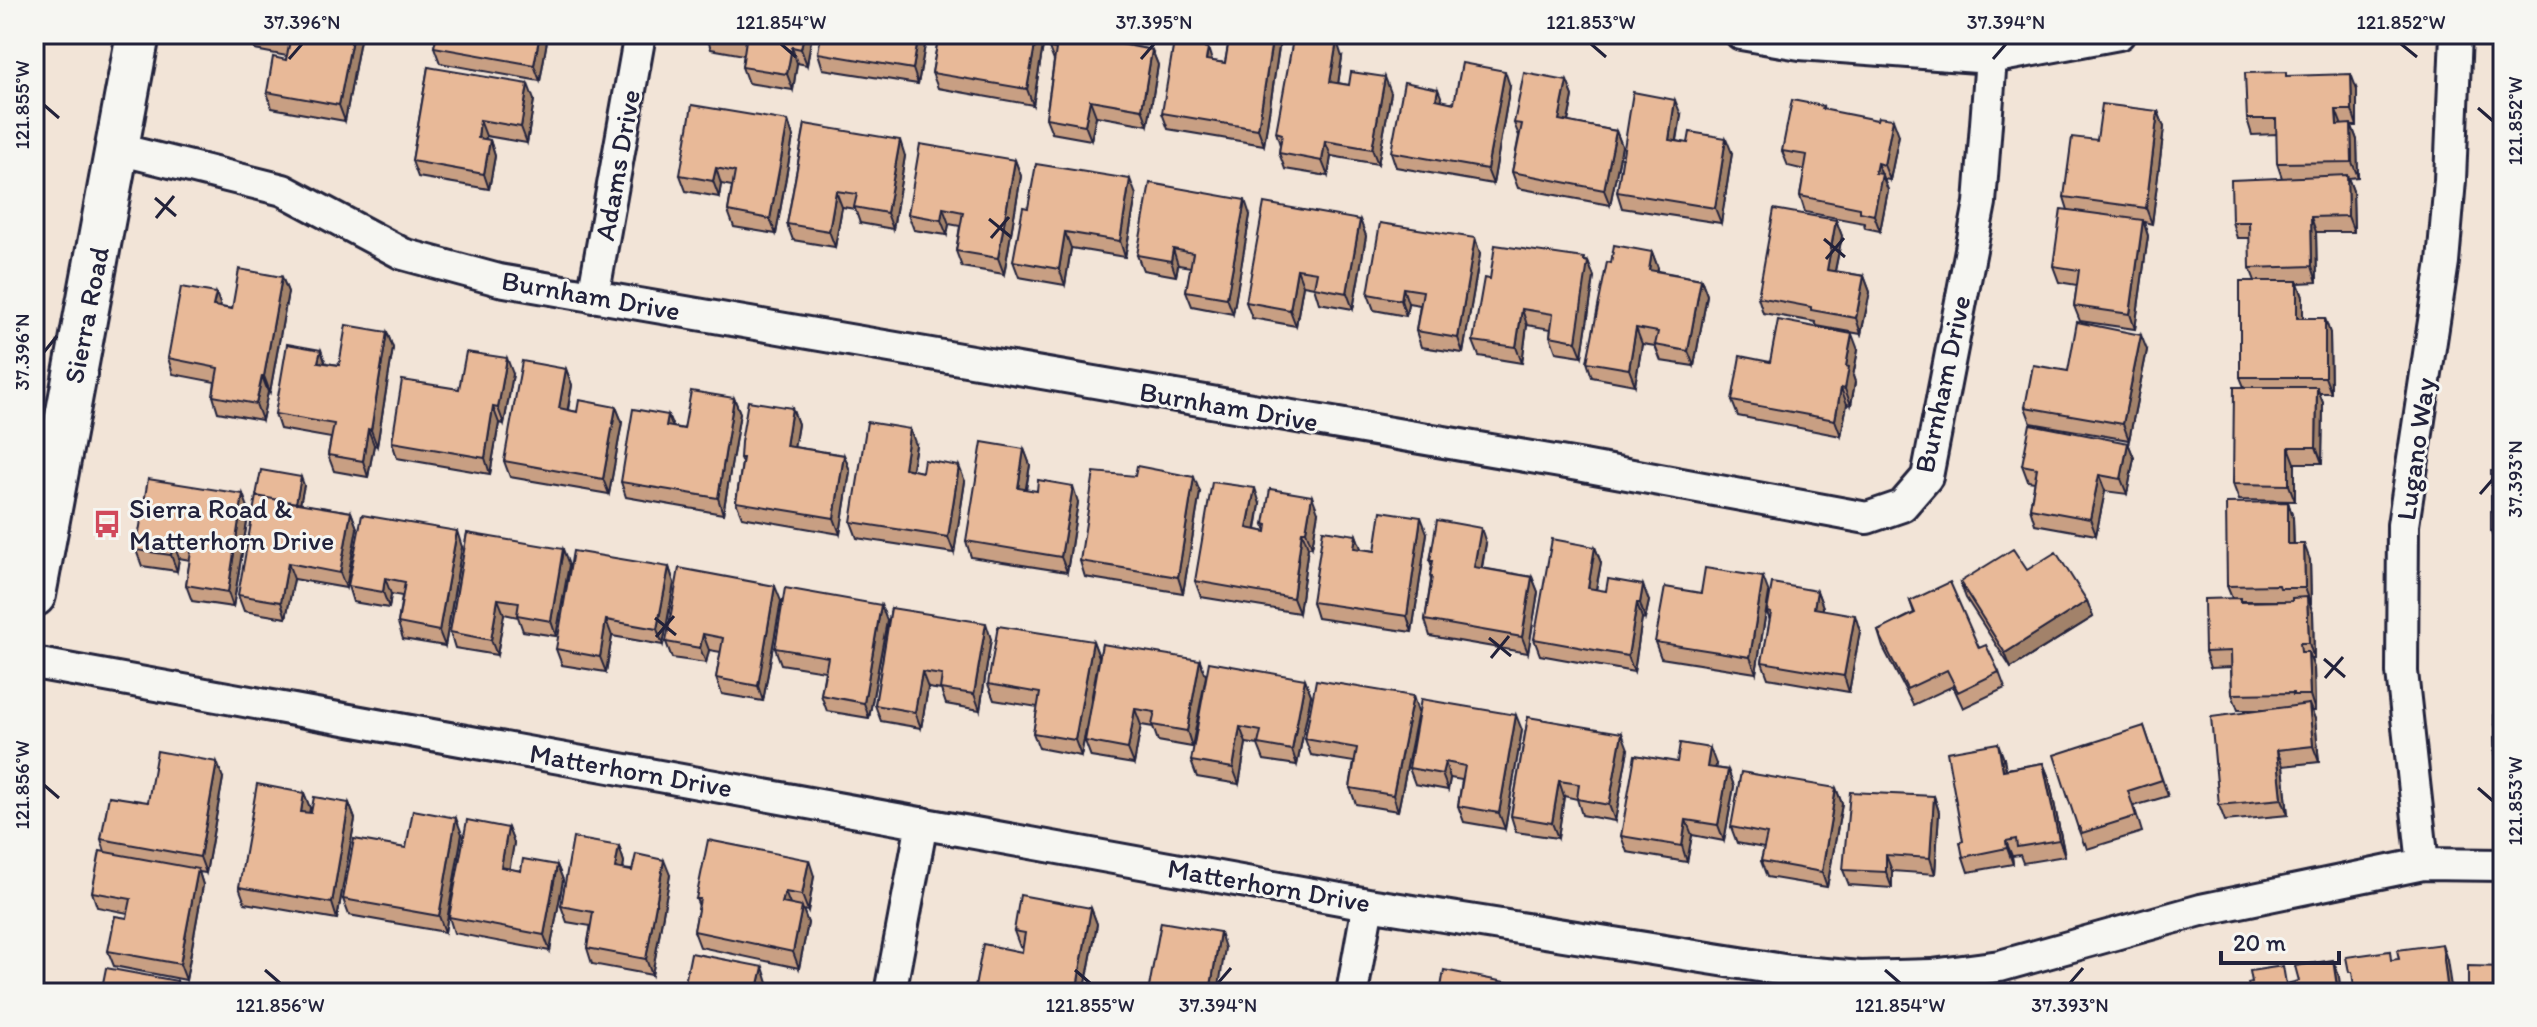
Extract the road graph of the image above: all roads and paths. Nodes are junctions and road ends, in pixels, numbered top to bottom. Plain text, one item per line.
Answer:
1 (138, 34) edge
2 (640, 34) edge
3 (1741, 34) edge
4 (2119, 34) edge
5 (2456, 34) edge
6 (1991, 58) junction
7 (118, 149) junction
8 (593, 297) junction
9 (34, 595) edge
10 (34, 663) edge
11 (922, 823) junction
12 (2423, 864) junction
13 (2503, 865) edge
14 (1368, 904) junction
15 (890, 993) edge
16 (1352, 993) edge

1 - 7 street, Sierra Road
2 - 8 street, Adams Drive
3 - 6 street
4 - 6 street
5 - 12 street, Lugano Way
6 - 8 street, Burnham Drive
7 - 8 street, Burnham Drive
7 - 9 street, Sierra Road
10 - 11 street, Matterhorn Drive
11 - 14 street, Matterhorn Drive
11 - 15 street
12 - 13 street, Matterhorn Drive
12 - 14 street, Matterhorn Drive
14 - 16 street

